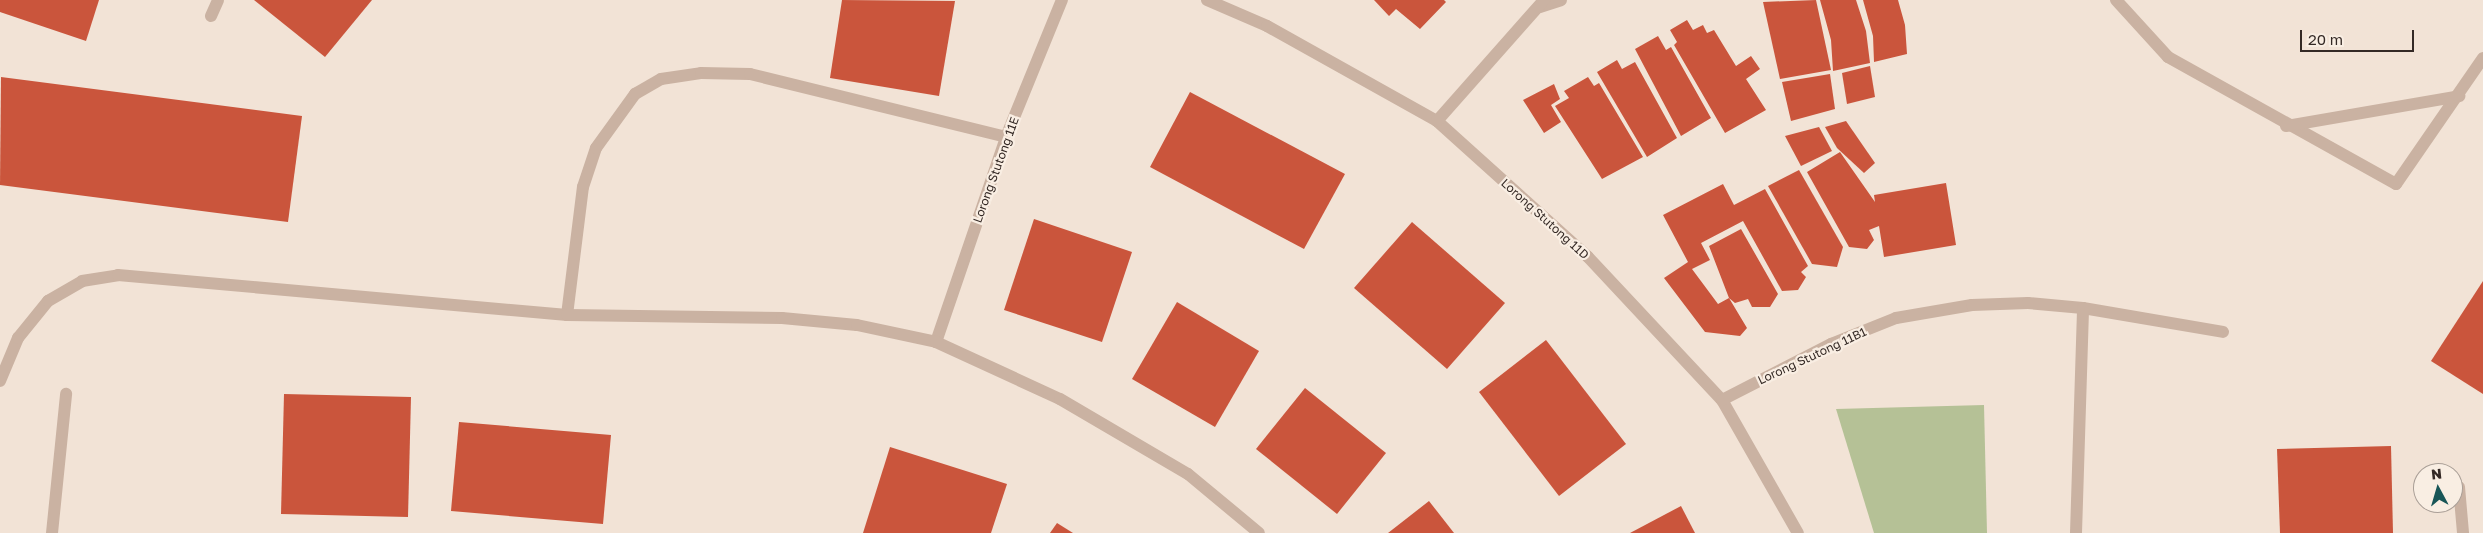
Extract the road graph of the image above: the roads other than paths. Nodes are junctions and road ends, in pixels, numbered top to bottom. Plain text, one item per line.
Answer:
1 (218, 0) edge
2 (1062, 0) edge
3 (1207, 0) edge
4 (1561, 0) edge
5 (2116, 0) edge
6 (1542, 3) edge
7 (210, 16) dead end
8 (2483, 58) edge
9 (2459, 96) junction
10 (1437, 121) junction
11 (2286, 126) junction
12 (1006, 137) junction
13 (2083, 308) junction
14 (567, 315) junction
15 (2224, 332) dead end
16 (936, 342) junction
17 (0, 381) edge
18 (66, 394) dead end
19 (1722, 400) junction
20 (2462, 513) edge
21 (52, 533) edge
22 (1259, 533) edge
23 (1798, 533) edge
24 (2076, 533) edge
25 (2463, 533) edge

1 - 7 street
2 - 12 street, Lorong Stutong 11E
3 - 10 street, Lorong Stutong 11D
4 - 6 street
5 - 11 street
6 - 10 street
8 - 9 street
9 - 11 street
9 - 11 street
10 - 19 street, Lorong Stutong 11D
12 - 14 street
12 - 16 street, Lorong Stutong 11E
13 - 15 street, Lorong Stutong 11B1
13 - 19 street, Lorong Stutong 11B1
13 - 24 street
14 - 16 street
14 - 17 street
16 - 22 street
18 - 21 street
19 - 23 street, Lorong Stutong 11D
20 - 25 street

